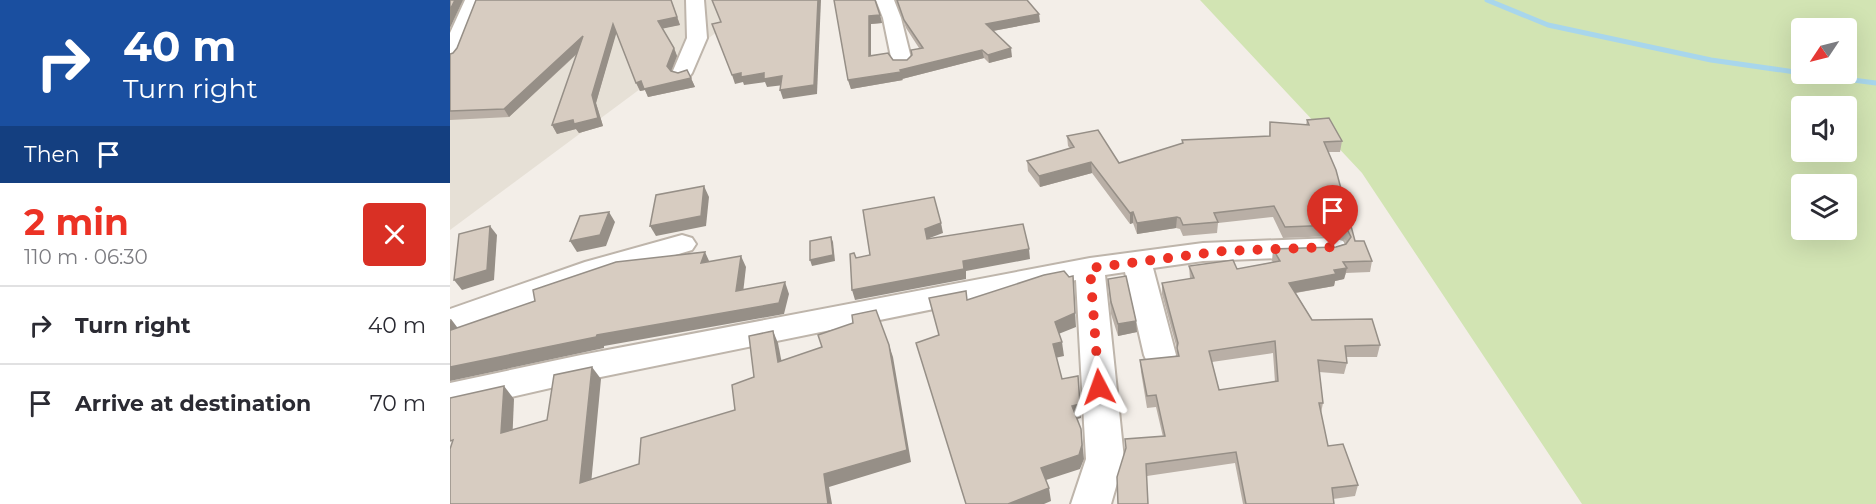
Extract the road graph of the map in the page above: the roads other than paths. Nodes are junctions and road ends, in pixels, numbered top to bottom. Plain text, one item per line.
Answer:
1 (474, 0) edge
2 (695, 0) edge
3 (702, 0) edge
4 (885, 0) edge
5 (450, 55) edge
6 (902, 62) edge
7 (682, 73) edge
8 (682, 244) dead end
9 (1333, 247) edge
10 (1137, 261) junction
11 (1090, 268) junction
12 (450, 321) edge
13 (1160, 355) edge
14 (450, 397) edge
15 (1091, 504) edge

1 - 5 street
2 - 3 street
2 - 7 street
4 - 6 street
8 - 12 street
9 - 10 street
10 - 11 street
10 - 13 street
11 - 14 street
11 - 15 street

